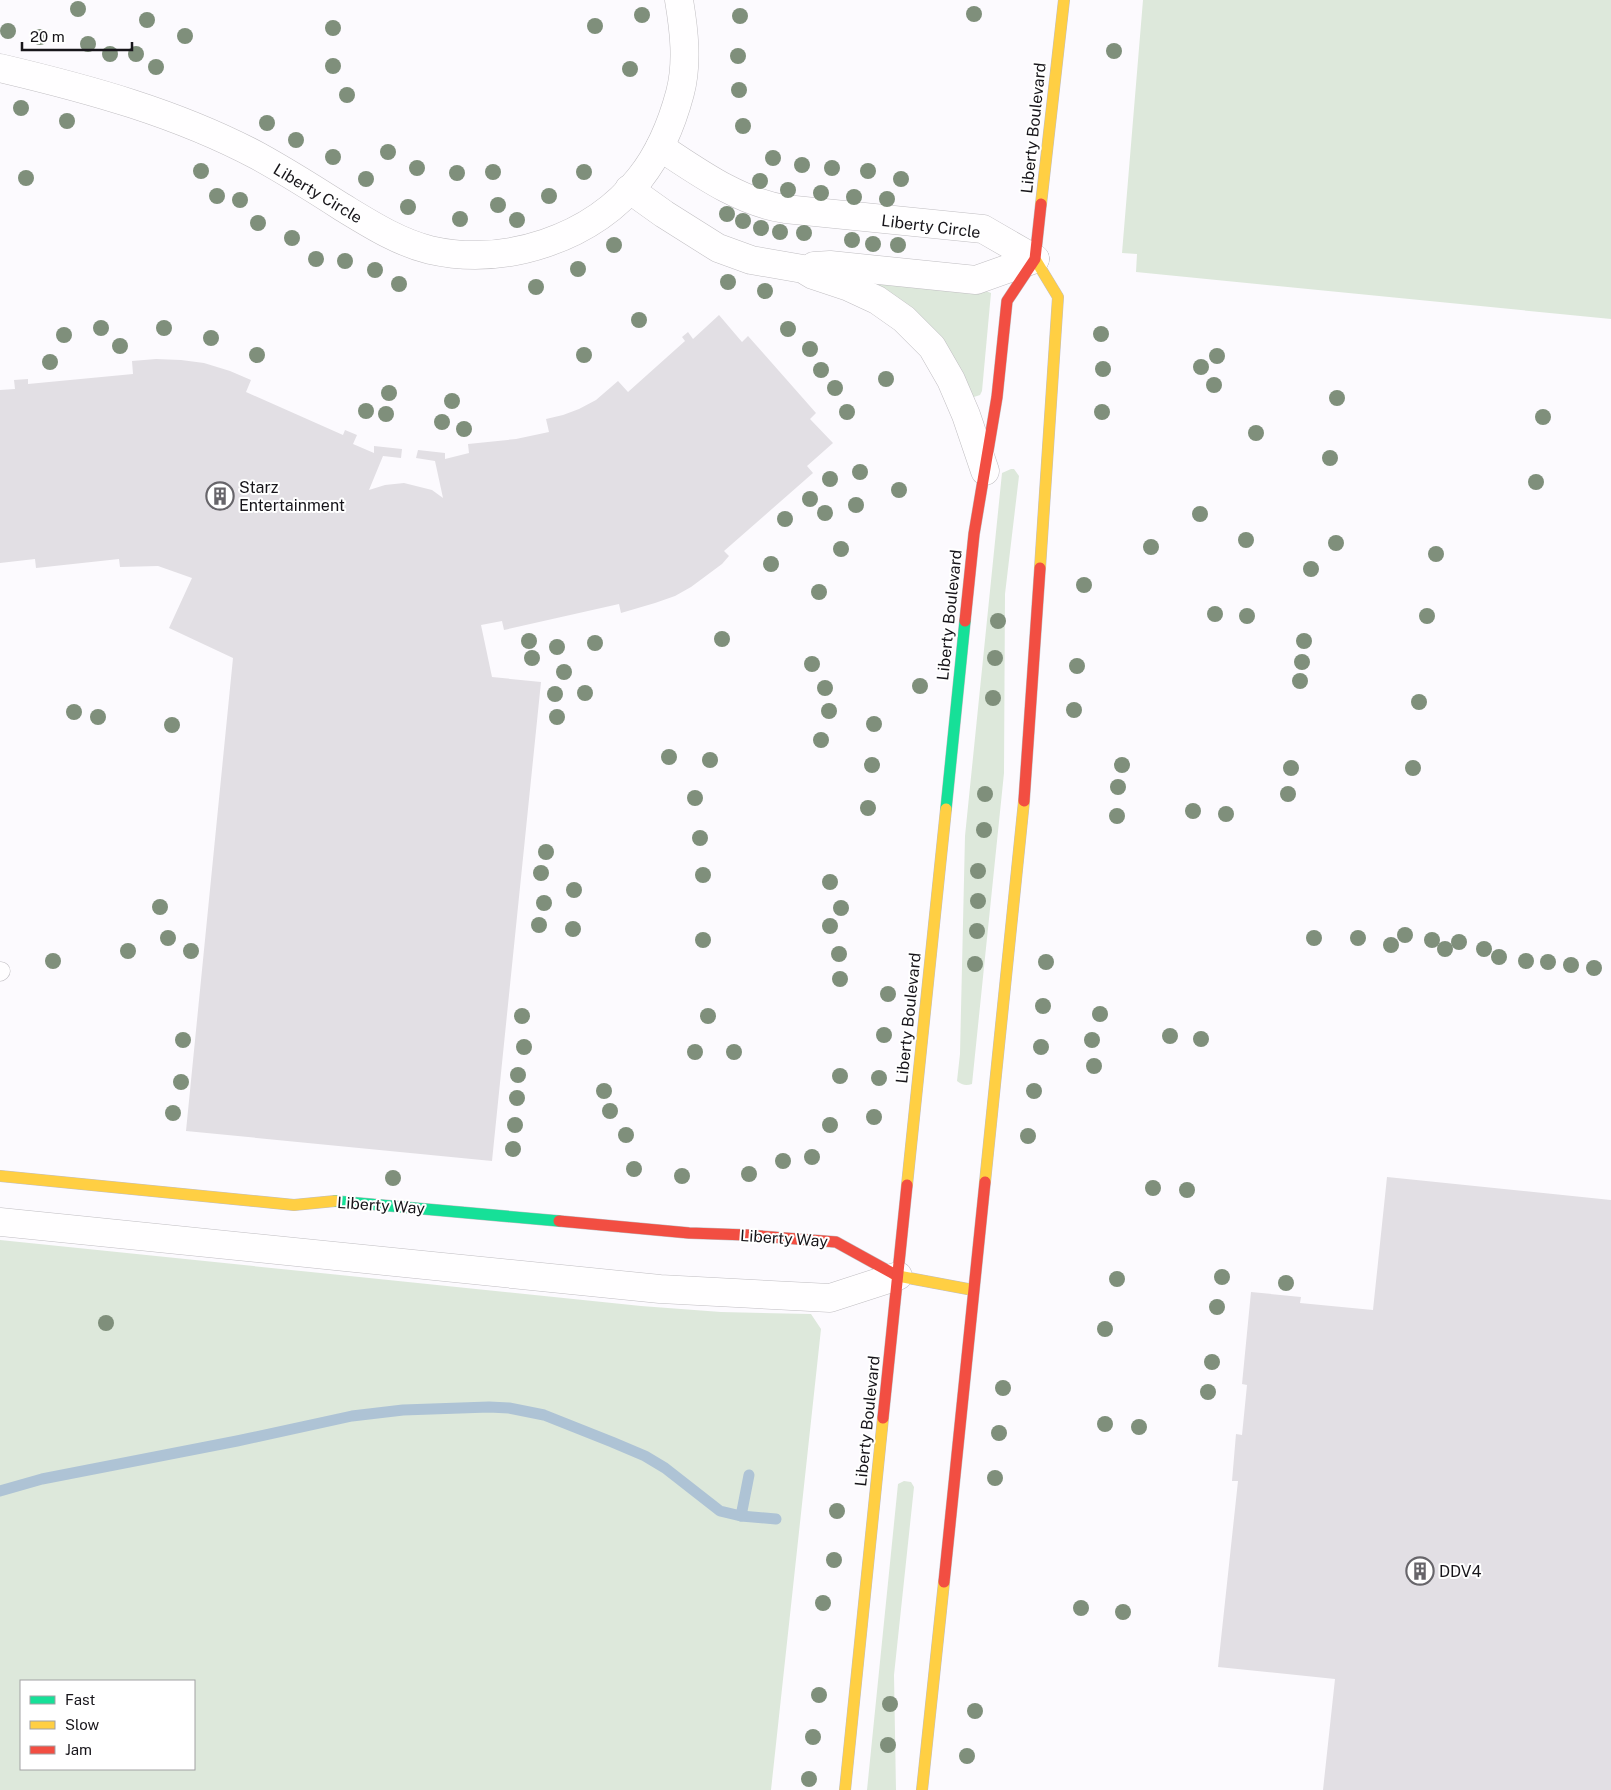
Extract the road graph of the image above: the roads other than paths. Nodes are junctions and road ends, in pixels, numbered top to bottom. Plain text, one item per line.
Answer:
1 (679, 0) edge
2 (1064, 0) edge
3 (0, 68) edge
4 (660, 147) junction
5 (629, 190) junction
6 (1035, 259) junction
7 (803, 269) junction
8 (985, 471) junction
9 (0, 1176) edge
10 (0, 1222) edge
11 (898, 1276) junction
12 (973, 1290) junction
13 (845, 1790) edge
14 (922, 1790) edge

1 - 4 street, Liberty Circle
2 - 6 street, Liberty Boulevard
3 - 5 street, Liberty Circle
4 - 5 street, Liberty Circle
4 - 6 street, Liberty Circle
5 - 7 street
6 - 7 street
6 - 8 street, Liberty Boulevard
6 - 12 street
7 - 8 street
8 - 11 street, Liberty Boulevard
9 - 11 street, Liberty Way
10 - 11 street
11 - 12 street, Liberty Way
11 - 13 street, Liberty Boulevard
12 - 14 street

